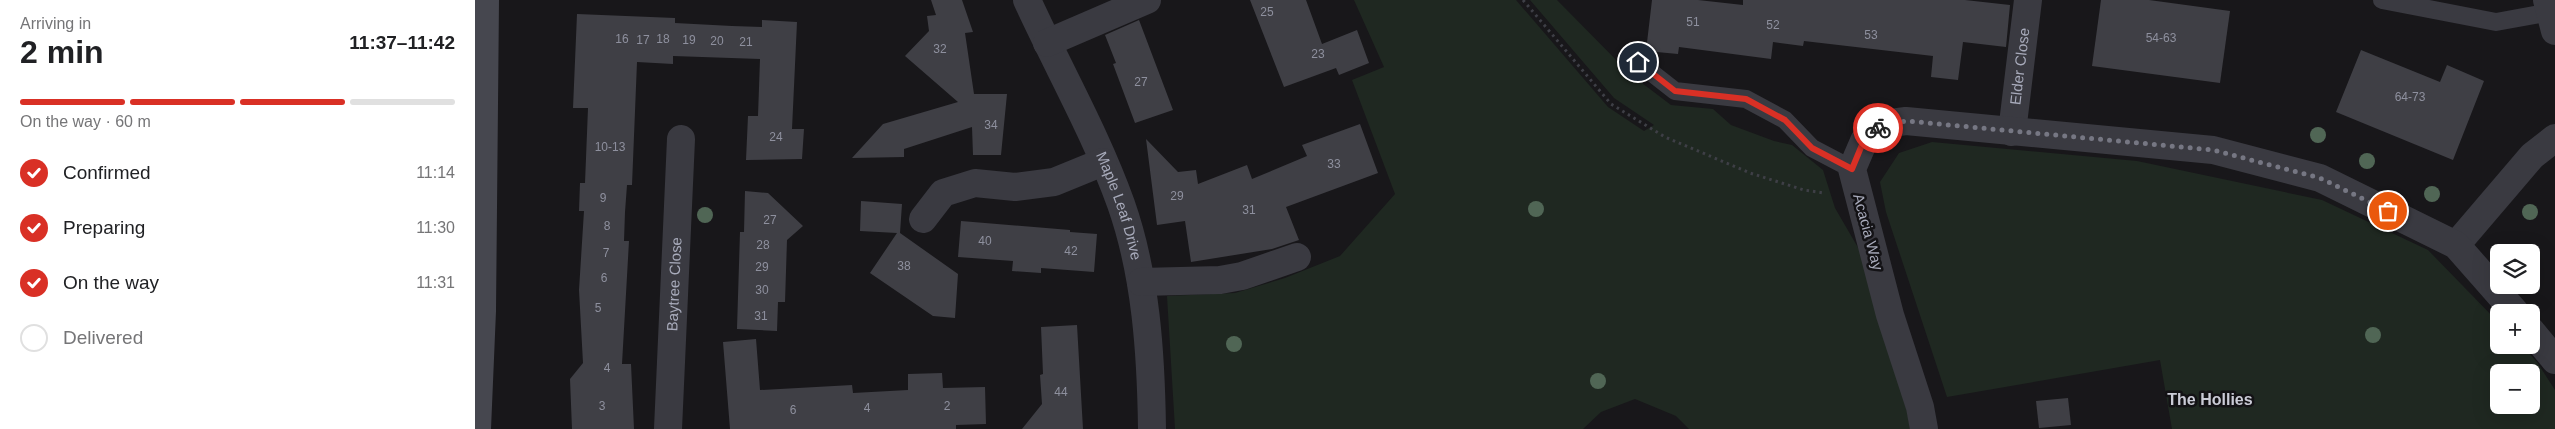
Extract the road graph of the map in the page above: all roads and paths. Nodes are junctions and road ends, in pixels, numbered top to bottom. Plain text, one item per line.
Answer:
1 (485, 0) edge
2 (1027, 0) edge
3 (1147, 0) edge
4 (1523, 0) edge
5 (2028, 0) edge
6 (2382, 0) edge
7 (2551, 14) edge
8 (1047, 43) junction
9 (1638, 62) dead end
10 (2012, 132) junction
11 (2555, 138) edge
12 (681, 139) dead end
13 (1103, 162) junction
14 (1852, 169) junction
15 (1858, 198) junction
16 (923, 219) dead end
17 (2456, 244) junction
18 (1297, 257) dead end
19 (1141, 282) junction
20 (2508, 304) edge
21 (478, 311) edge
22 (2540, 342) edge
23 (2555, 360) edge
24 (477, 429) edge
25 (668, 429) edge
26 (1152, 429) edge
27 (1924, 429) edge

1 - 21 main road
2 - 8 street, Maple Leaf Drive
3 - 8 street
4 - 15 path
5 - 10 street, Elder Close
6 - 7 lane
8 - 13 street, Maple Leaf Drive
9 - 14 lane
10 - 14 street
10 - 17 street
11 - 17 street
12 - 25 street, Baytree Close
13 - 16 street
13 - 19 street, Maple Leaf Drive
14 - 15 street, Acacia Way
15 - 27 street, Acacia Way
17 - 20 street
18 - 19 street
19 - 26 street, Maple Leaf Drive
21 - 24 main road
22 - 23 street

